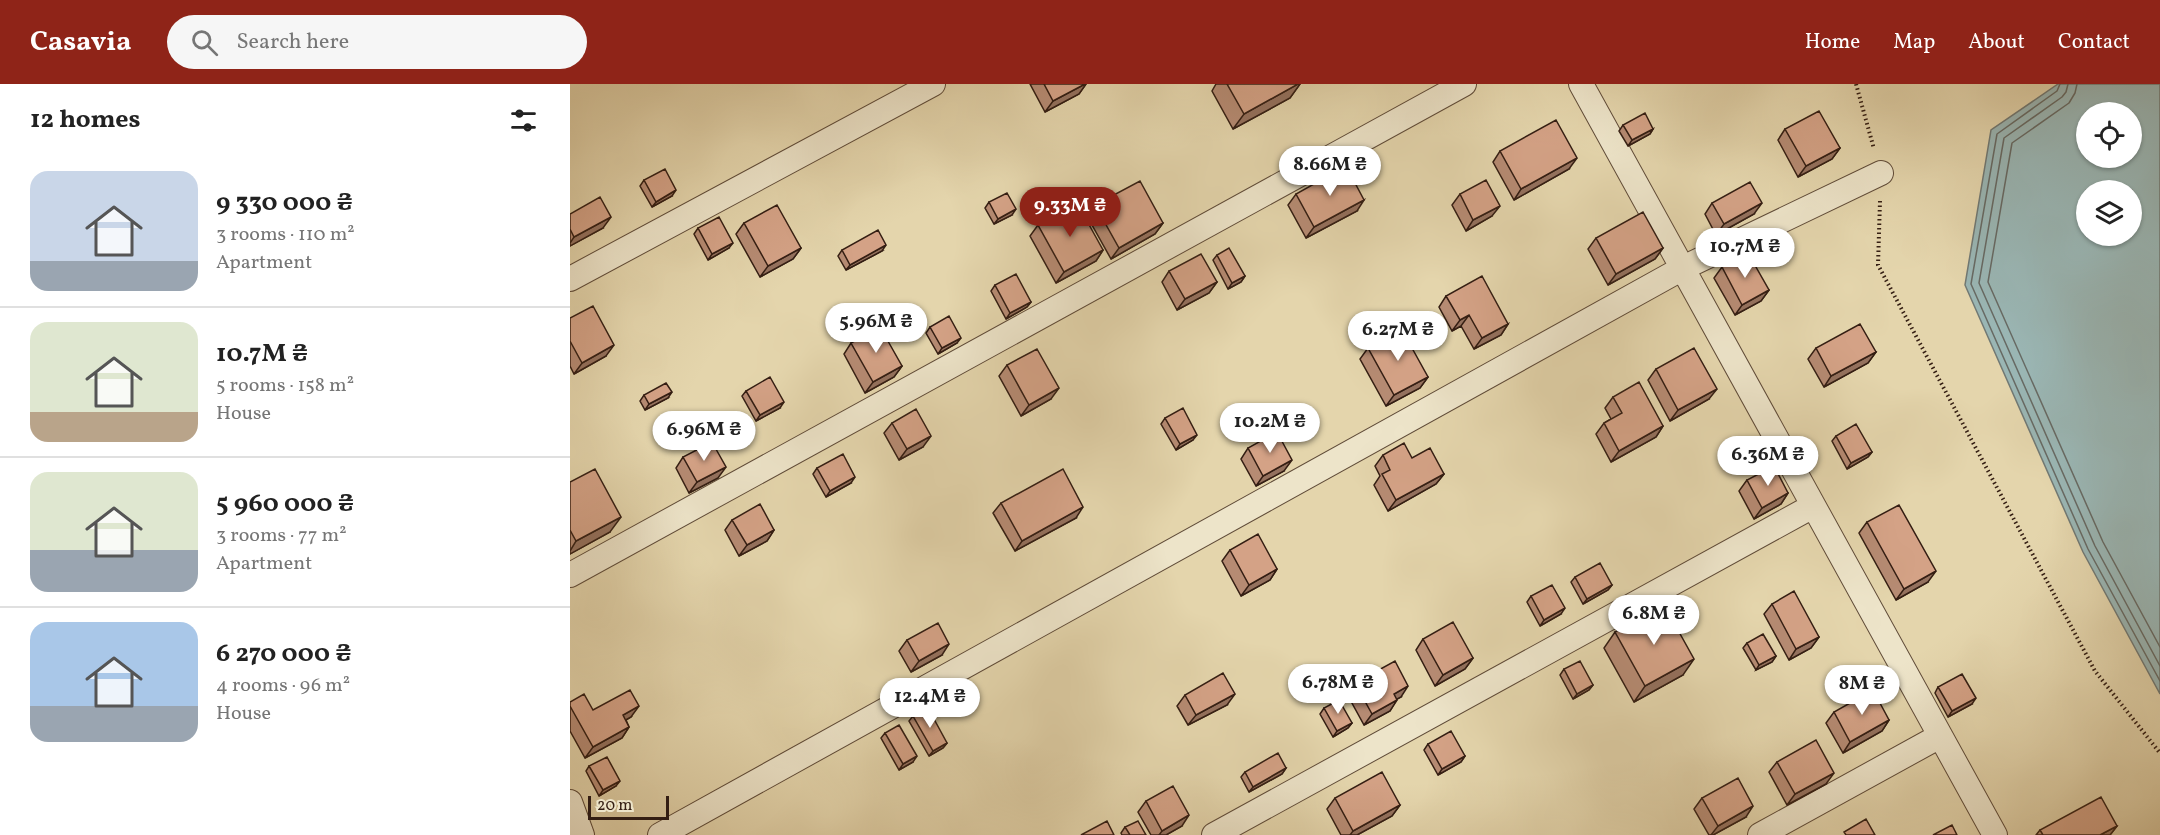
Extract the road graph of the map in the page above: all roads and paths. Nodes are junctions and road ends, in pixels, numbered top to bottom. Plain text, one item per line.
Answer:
1 (933, 84) edge
2 (1464, 84) edge
3 (1581, 84) edge
4 (1856, 84) edge
5 (1881, 173) junction
6 (1683, 268) junction
7 (570, 279) edge
8 (1813, 506) junction
9 (570, 575) edge
10 (1940, 736) junction
11 (2160, 753) edge
12 (570, 802) edge
13 (582, 835) edge
14 (660, 835) edge
15 (1214, 835) edge
16 (1760, 835) edge
17 (1995, 835) edge

1 - 7 street
2 - 9 street
3 - 6 street
4 - 5 path
5 - 6 street
5 - 11 path
6 - 8 street
6 - 14 street
8 - 10 street
8 - 15 street
10 - 16 street
10 - 17 street
12 - 13 street

